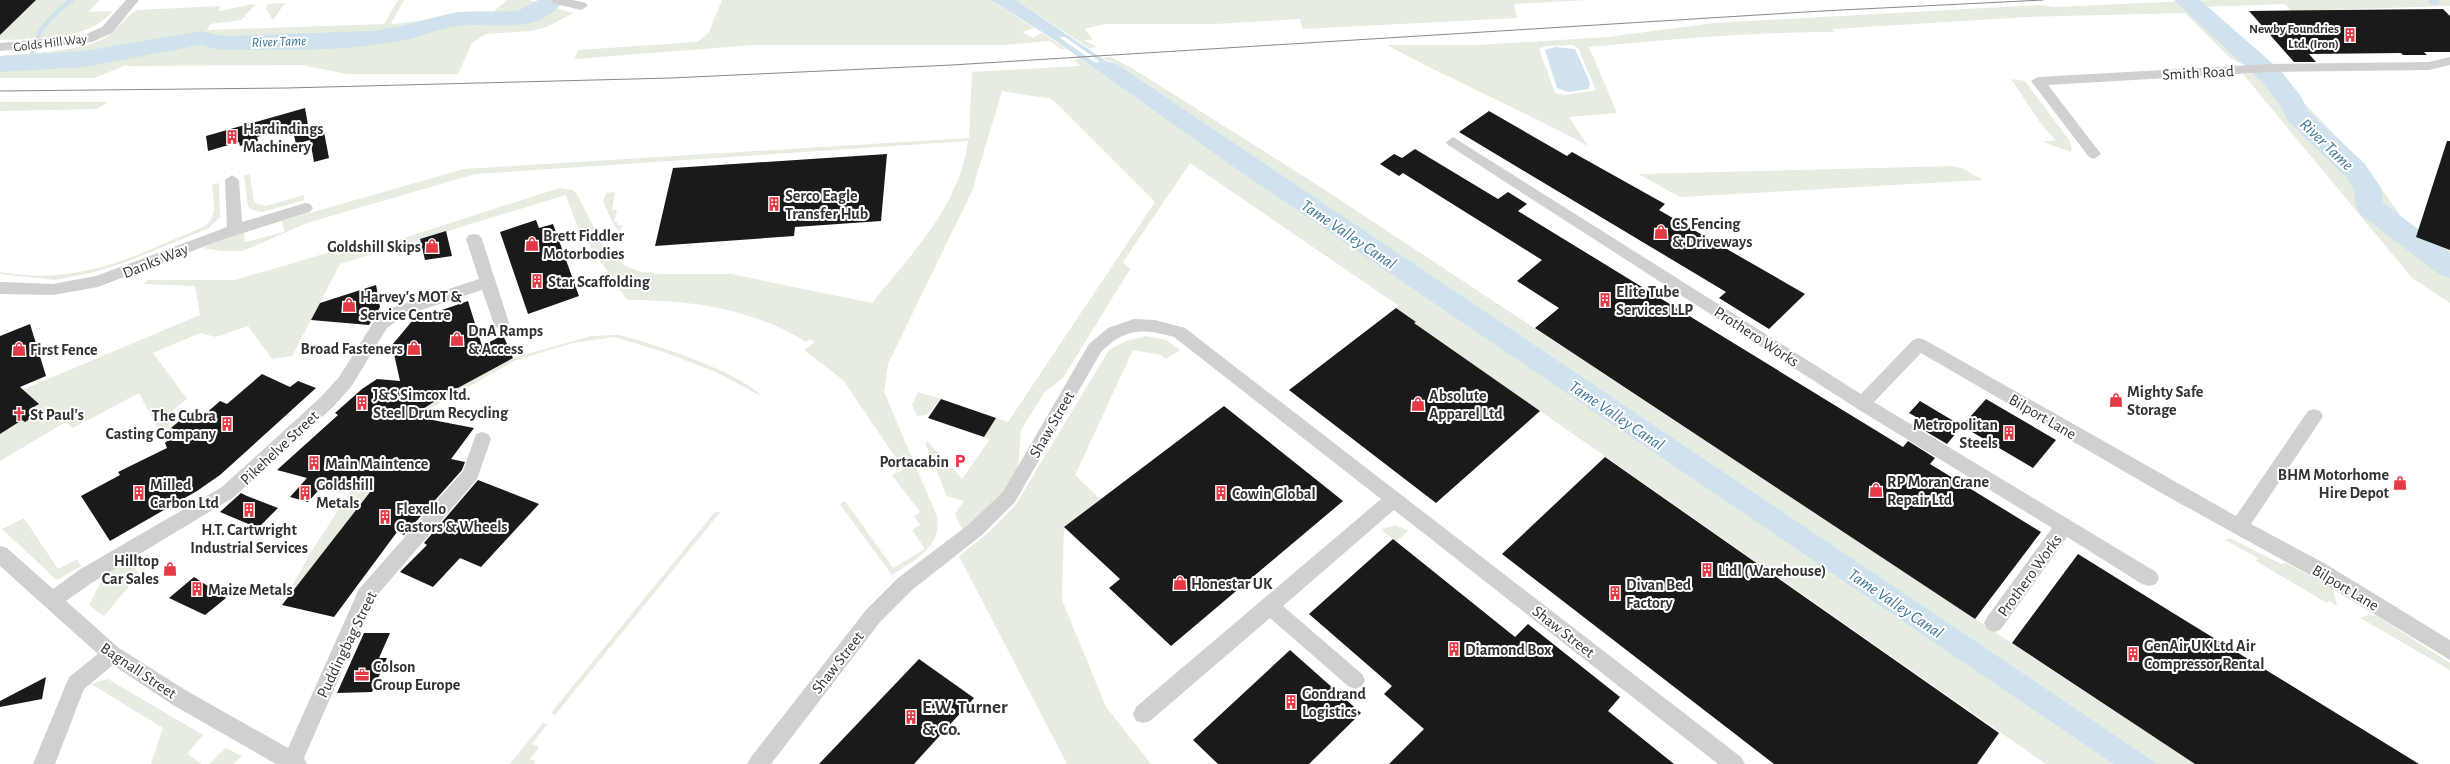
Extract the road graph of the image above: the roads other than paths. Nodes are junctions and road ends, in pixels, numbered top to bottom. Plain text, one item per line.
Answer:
1 (133, 0) edge
2 (557, 0) edge
3 (581, 6) dead end
4 (1, 47) edge
5 (2450, 61) edge
6 (1453, 142) dead end
7 (2094, 154) dead end
8 (232, 180) dead end
9 (306, 208) dead end
10 (235, 228) junction
11 (474, 239) dead end
12 (487, 282) junction
13 (0, 288) edge
14 (501, 323) dead end
15 (1862, 403) junction
16 (2314, 416) dead end
17 (482, 439) dead end
18 (1393, 500) junction
19 (2240, 526) junction
20 (2064, 527) junction
21 (0, 554) edge
22 (2149, 578) dead end
23 (51, 601) junction
24 (1269, 605) junction
25 (1994, 623) dead end
26 (2450, 651) edge
27 (112, 654) junction
28 (1355, 680) dead end
29 (1143, 714) dead end
30 (294, 763) edge
31 (44, 764) edge
32 (758, 764) edge
33 (1734, 764) edge

1 - 4 street, Golds Hill Way
2 - 3 street
5 - 7 street, Smith Road
6 - 15 street, Prothero Works
8 - 10 street
9 - 10 street, Danks Way
10 - 13 street, Danks Way
11 - 12 street
12 - 14 street
12 - 23 street, Pikehelve Street
15 - 19 street, Bilport Lane
15 - 20 street, Prothero Works
16 - 19 street
17 - 30 street, Puddingbag Street
18 - 24 street
18 - 32 street, Shaw Street
18 - 33 street, Shaw Street
19 - 26 street, Bilport Lane
20 - 22 street, Prothero Works
20 - 25 street, Prothero Works
21 - 23 street, Bagnall Street
23 - 27 street, Bagnall Street
24 - 28 street
24 - 29 street
27 - 30 street, Bagnall Street
27 - 31 street

